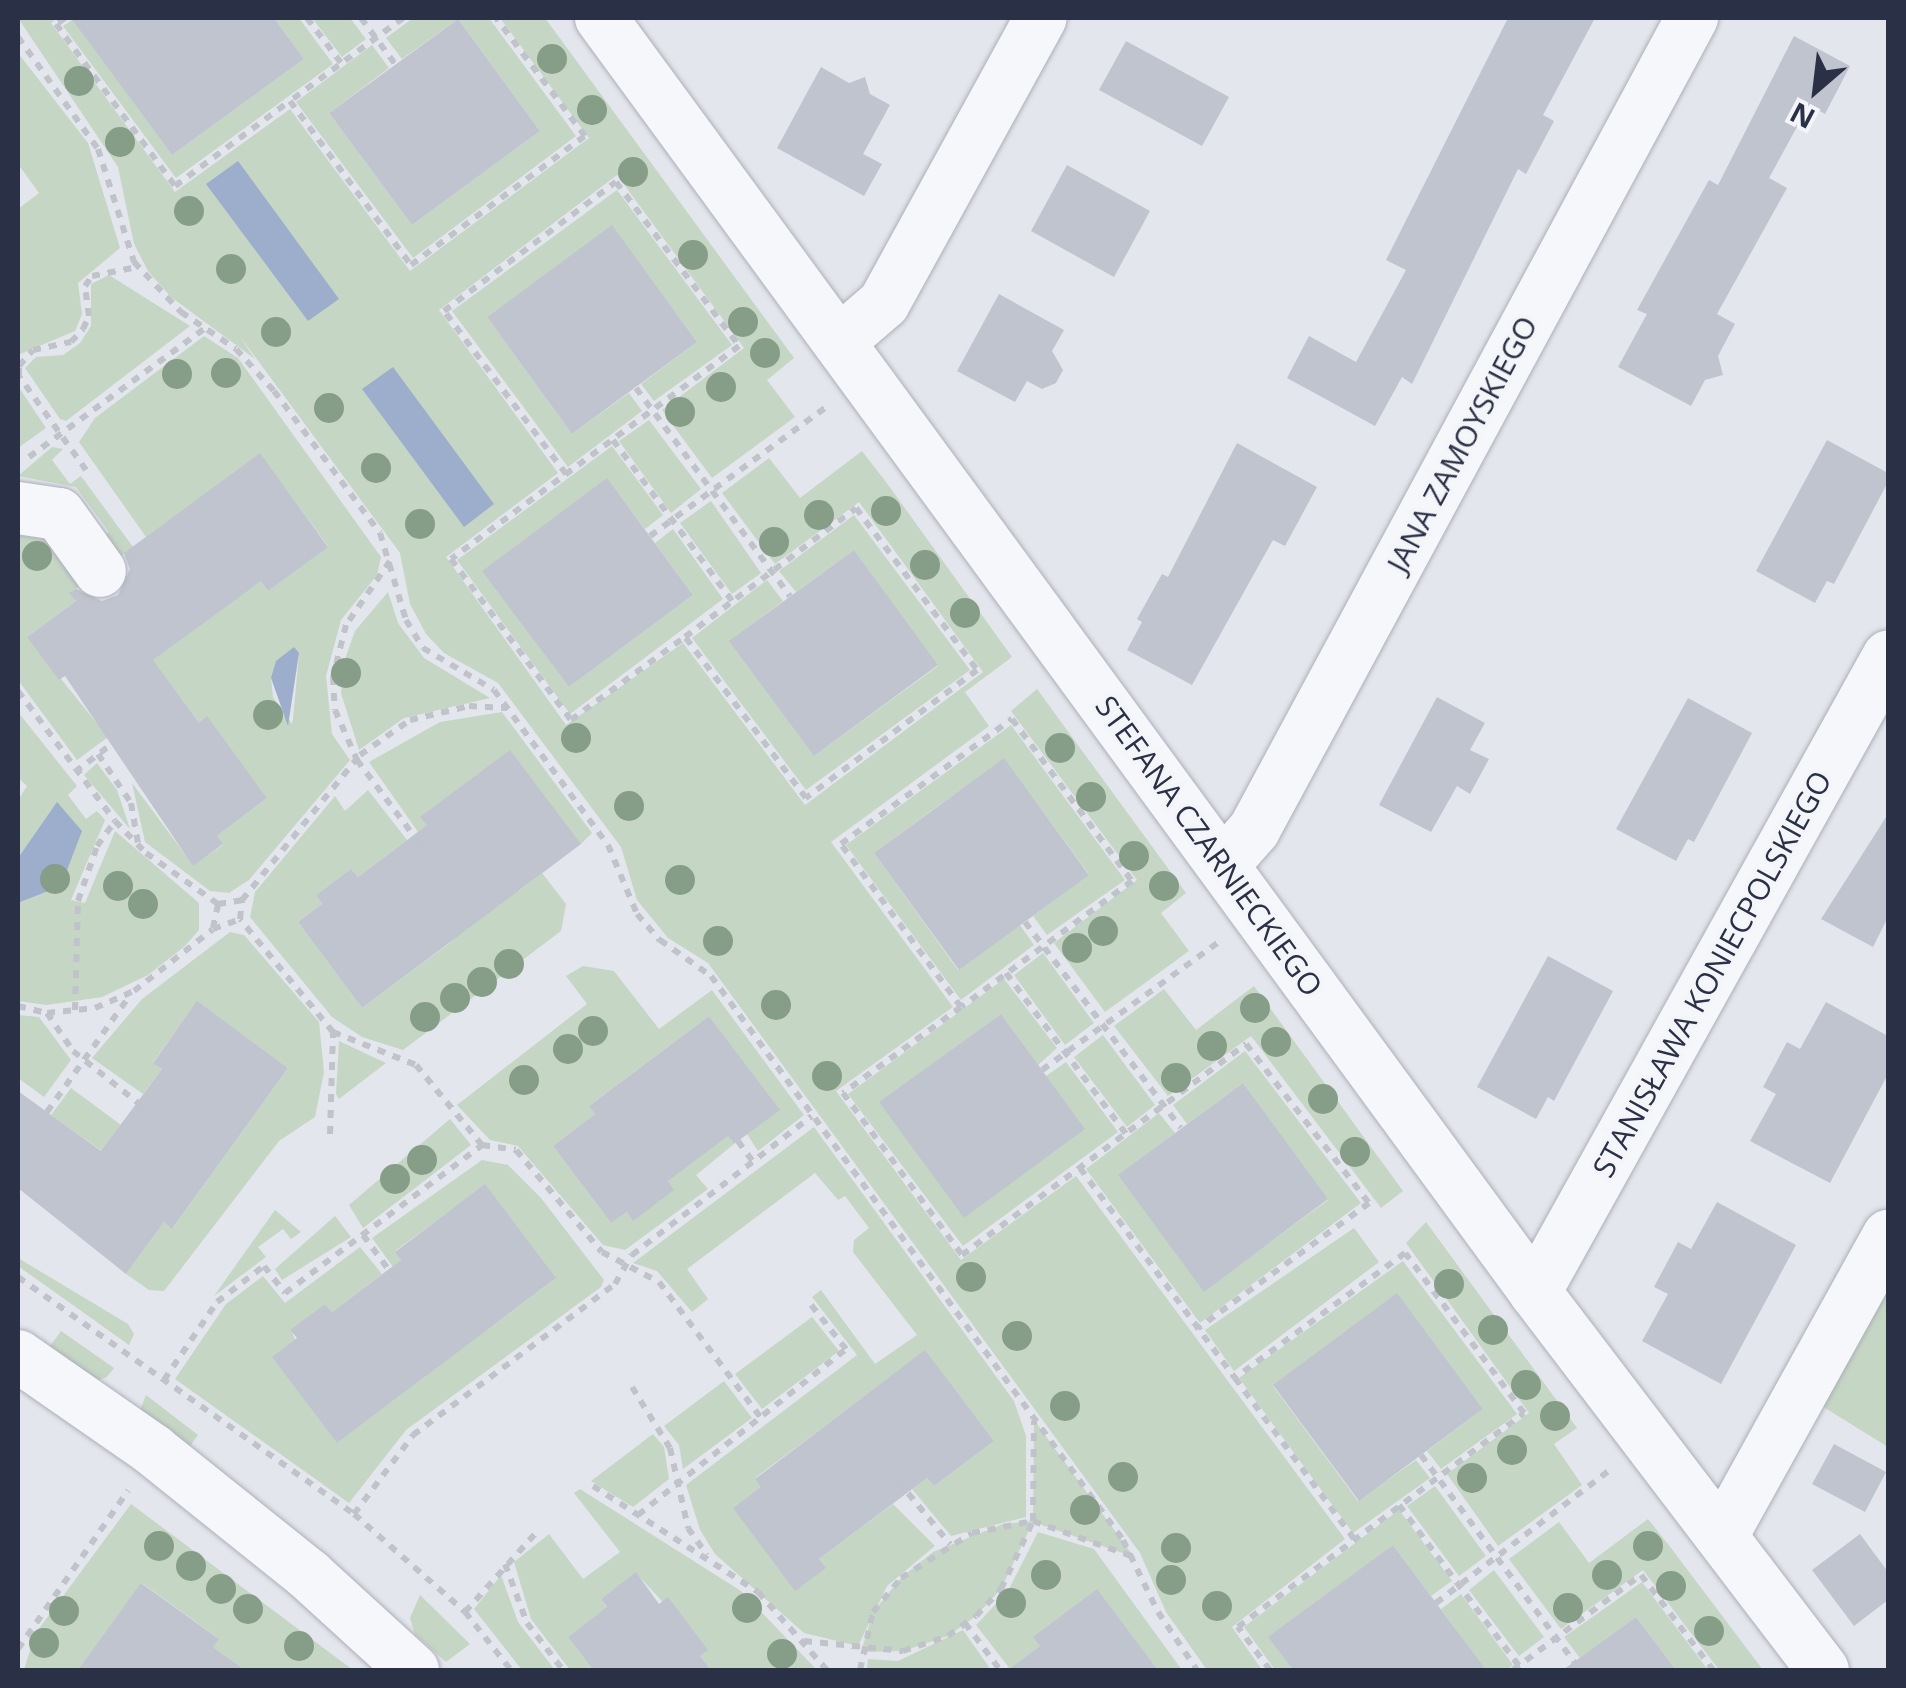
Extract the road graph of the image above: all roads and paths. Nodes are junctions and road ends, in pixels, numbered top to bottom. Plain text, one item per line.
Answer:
1 (65, 18) edge
2 (307, 18) edge
3 (361, 18) edge
4 (403, 18) edge
5 (496, 18) edge
6 (601, 18) edge
7 (1041, 18) edge
8 (1692, 18) edge
9 (18, 37) edge
10 (376, 38) junction
11 (342, 63) junction
12 (395, 64) dead end
13 (290, 101) junction
14 (138, 268) junction
15 (205, 328) junction
16 (840, 341) junction
17 (636, 388) dead end
18 (838, 399) dead end
19 (652, 411) junction
20 (60, 434) junction
21 (613, 440) junction
22 (18, 465) edge
23 (566, 474) junction
24 (712, 490) junction
25 (18, 508) edge
26 (671, 520) junction
27 (650, 536) dead end
28 (390, 560) junction
29 (100, 571) dead end
30 (772, 572) junction
31 (790, 596) dead end
32 (732, 601) junction
33 (685, 636) junction
34 (1888, 657) edge
35 (18, 691) edge
36 (507, 708) junction
37 (113, 743) dead end
38 (98, 754) junction
39 (357, 760) junction
40 (75, 772) junction
41 (115, 821) junction
42 (138, 844) junction
43 (419, 844) dead end
44 (1223, 865) junction
45 (242, 900) junction
46 (218, 904) junction
47 (240, 919) junction
48 (1025, 922) dead end
49 (213, 929) junction
50 (1227, 936) dead end
51 (1044, 946) junction
52 (1006, 973) junction
53 (134, 991) junction
54 (18, 1006) edge
55 (961, 1007) junction
56 (75, 1010) junction
57 (47, 1014) junction
58 (1104, 1026) junction
59 (333, 1032) junction
60 (1066, 1053) junction
61 (82, 1061) junction
62 (1042, 1070) dead end
63 (1164, 1105) junction
64 (142, 1106) dead end
65 (46, 1112) dead end
66 (812, 1116) junction
67 (1181, 1128) dead end
68 (330, 1134) dead end
69 (1126, 1134) junction
70 (738, 1141) dead end
71 (482, 1145) junction
72 (753, 1162) junction
73 (1080, 1168) junction
74 (363, 1234) junction
75 (1888, 1236) edge
76 (625, 1266) junction
77 (394, 1277) dead end
78 (18, 1278) edge
79 (1535, 1292) junction
80 (808, 1301) dead end
81 (1198, 1328) junction
82 (18, 1356) edge
83 (1235, 1378) junction
84 (164, 1380) junction
85 (632, 1387) dead end
86 (760, 1418) junction
87 (1034, 1420) junction
88 (1421, 1455) dead end
89 (1620, 1462) dead end
90 (1437, 1477) junction
91 (898, 1481) dead end
92 (678, 1483) junction
93 (593, 1486) dead end
94 (128, 1491) dead end
95 (1400, 1505) junction
96 (354, 1514) junction
97 (638, 1514) junction
98 (1033, 1522) junction
99 (536, 1533) dead end
100 (1723, 1534) junction
101 (1354, 1539) junction
102 (950, 1544) junction
103 (1134, 1557) junction
104 (1497, 1557) junction
105 (710, 1560) junction
106 (505, 1564) junction
107 (1460, 1585) junction
108 (1436, 1603) dead end
109 (465, 1612) junction
110 (965, 1624) junction
111 (1557, 1638) junction
112 (804, 1641) junction
113 (18, 1648) edge
114 (861, 1652) junction
115 (1574, 1662) dead end
116 (1516, 1668) edge
117 (412, 1670) edge
118 (511, 1670) edge
119 (564, 1670) edge
120 (827, 1670) edge
121 (860, 1670) edge
122 (1000, 1670) edge
123 (1197, 1670) edge
124 (1270, 1670) edge
125 (1713, 1670) edge
126 (1823, 1670) edge

1 - 13 path
2 - 11 path
3 - 10 path
4 - 10 path
5 - 13 path
6 - 16 street, STEFANA CZARNIECKIEGO
7 - 16 street
8 - 44 street, JANA ZAMOYSKIEGO
9 - 14 path
10 - 11 path
10 - 12 path
11 - 13 path
14 - 15 path
14 - 20 path
15 - 20 path
15 - 28 path
16 - 44 street, STEFANA CZARNIECKIEGO
17 - 19 path
18 - 24 path
19 - 21 path
19 - 23 path
19 - 24 path
20 - 22 path
21 - 23 path
21 - 26 path
23 - 33 path
24 - 26 path
24 - 30 path
25 - 29 street
26 - 27 path
26 - 32 path
28 - 36 path
28 - 39 path
30 - 31 path
30 - 32 path
30 - 33 path
32 - 33 path
34 - 79 street, STANISŁAWA KONIECPOLSKIEGO
35 - 40 path
36 - 39 path
36 - 66 path
37 - 38 path
38 - 40 path
38 - 42 path
39 - 43 path
39 - 45 path
40 - 41 path
41 - 42 path
41 - 56 path
42 - 46 path
44 - 79 street, STEFANA CZARNIECKIEGO
45 - 46 path
45 - 47 path
46 - 49 path
47 - 49 path
47 - 59 path
48 - 51 path
49 - 53 path
50 - 58 path
51 - 52 path
51 - 55 path
51 - 58 path
52 - 55 path
52 - 60 path
53 - 56 path
53 - 61 path
54 - 57 path
55 - 73 path
56 - 57 path
57 - 61 path
58 - 60 path
58 - 63 path
59 - 68 path
59 - 71 path
60 - 62 path
60 - 69 path
61 - 64 path
61 - 65 path
63 - 67 path
63 - 69 path
63 - 81 path
66 - 72 path
66 - 87 path
69 - 73 path
70 - 72 path
71 - 74 path
71 - 76 path
72 - 76 path
73 - 81 path
74 - 77 path
74 - 84 path
75 - 100 street
76 - 86 path
76 - 96 path
78 - 84 path
79 - 100 street, STEFANA CZARNIECKIEGO
80 - 86 path
81 - 83 path
82 - 117 street
83 - 90 path
83 - 101 path
84 - 96 path
85 - 92 path
86 - 92 path
87 - 98 path
87 - 103 path
88 - 90 path
89 - 104 path
90 - 95 path
90 - 104 path
91 - 102 path
92 - 97 path
92 - 105 path
93 - 97 path
94 - 113 path
95 - 101 path
95 - 107 path
96 - 109 path
97 - 105 path
98 - 102 path
98 - 103 path
98 - 110 path
99 - 106 path
100 - 126 street, STEFANA CZARNIECKIEGO
101 - 124 path
102 - 114 path
103 - 123 path
104 - 107 path
104 - 111 path
105 - 112 path
106 - 109 path
106 - 119 path
107 - 108 path
107 - 116 path
109 - 118 path
110 - 114 path
110 - 122 path
111 - 115 path
111 - 116 path
111 - 125 path
112 - 114 path
112 - 120 path
114 - 121 path

